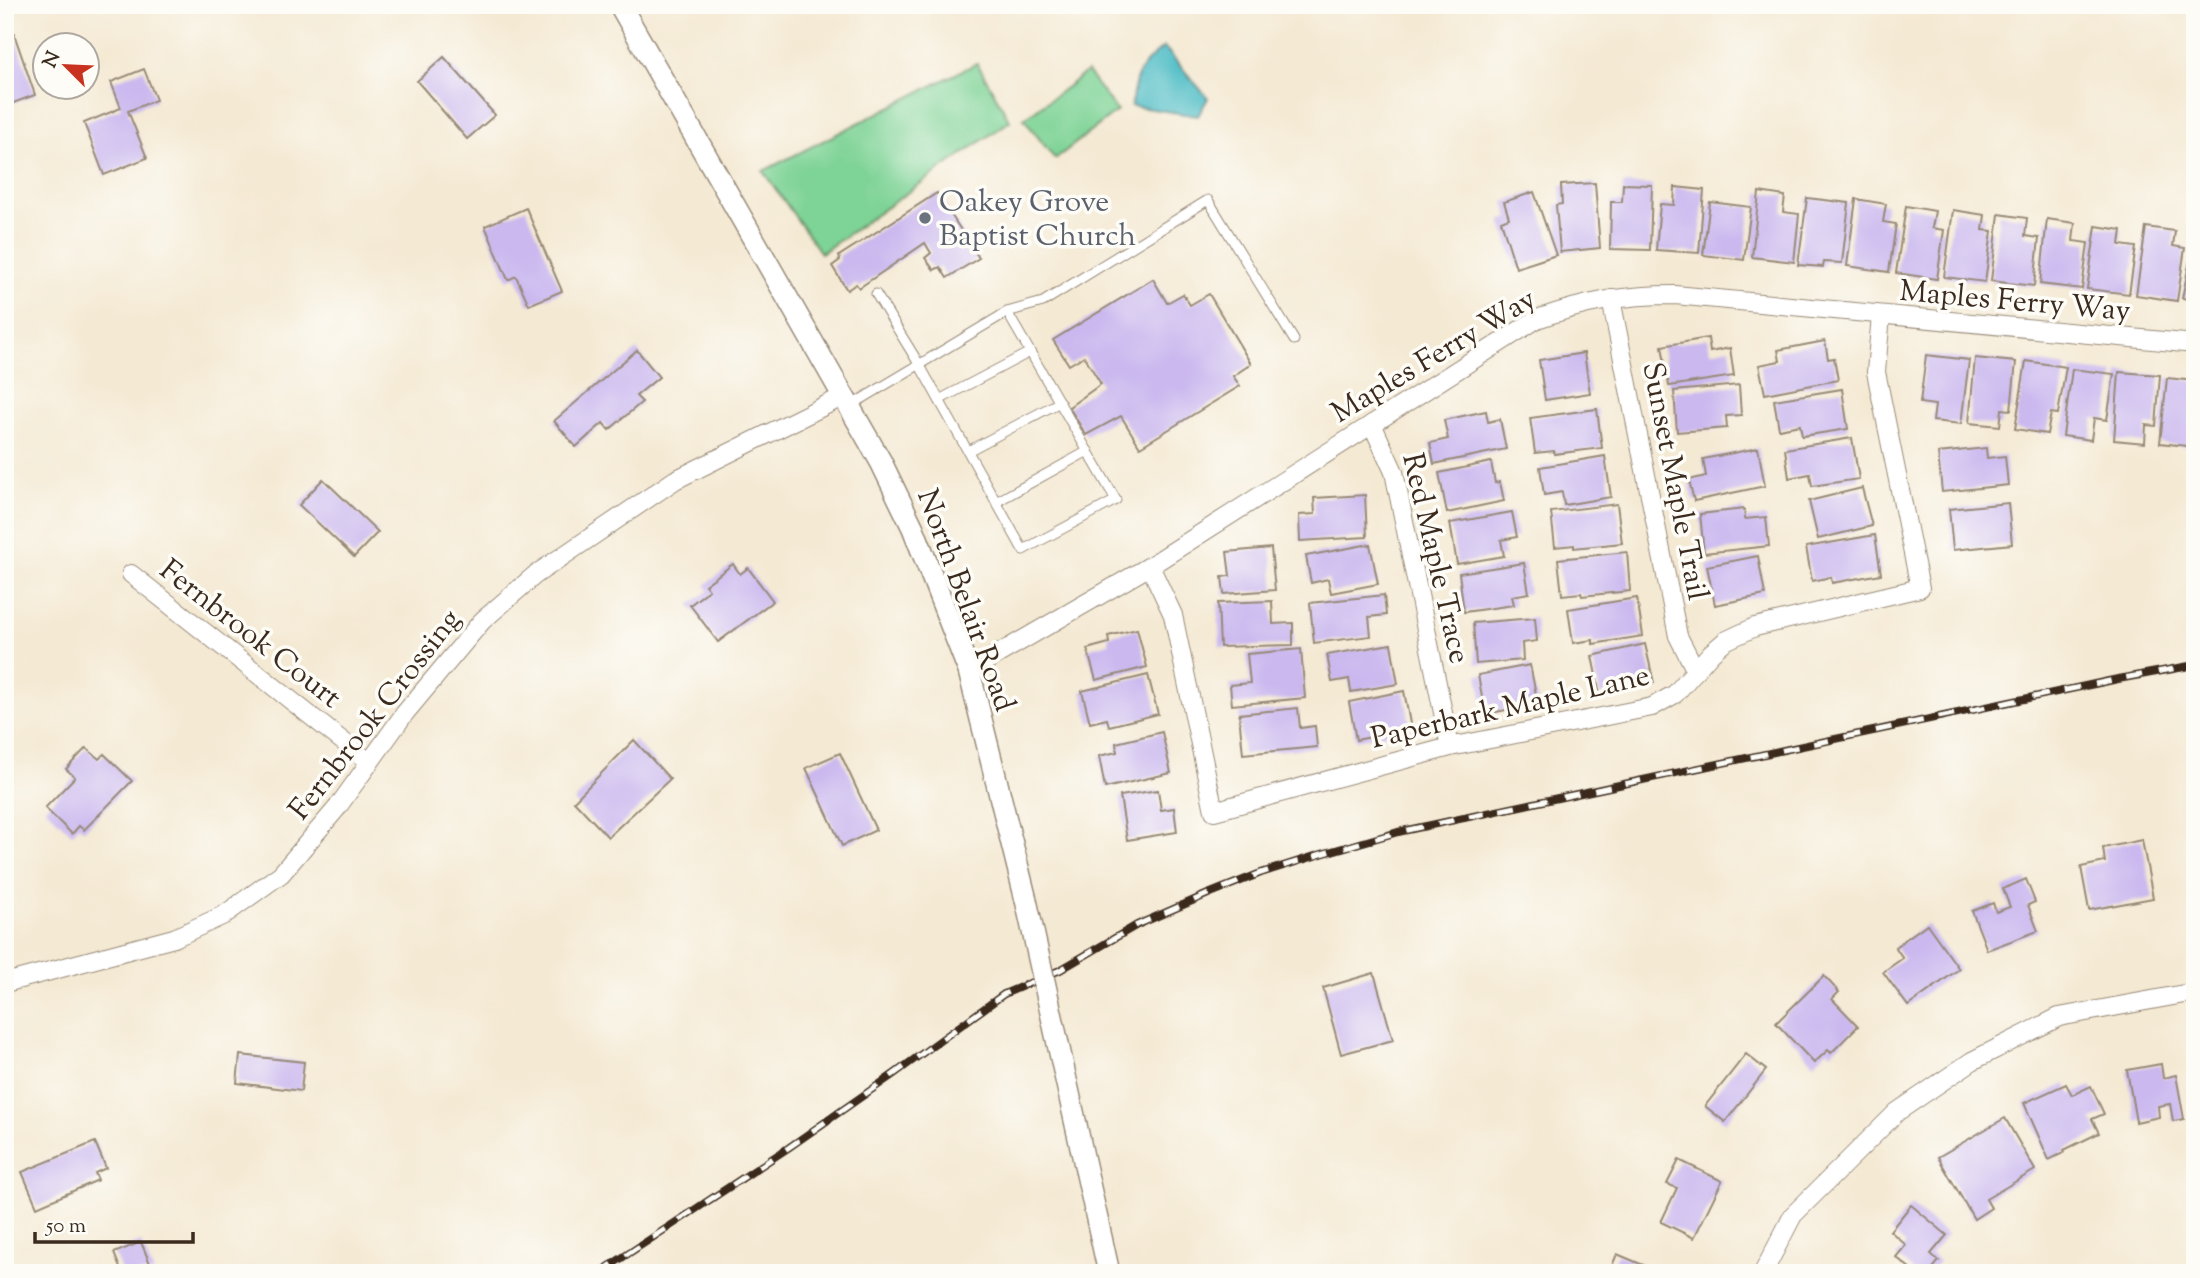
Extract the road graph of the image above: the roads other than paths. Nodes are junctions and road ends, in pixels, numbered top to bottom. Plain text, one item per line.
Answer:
1 (620, 5) edge
2 (876, 294) dead end
3 (1611, 299) junction
4 (1007, 312) junction
5 (1881, 316) junction
6 (1294, 340) dead end
7 (2195, 344) edge
8 (1030, 352) junction
9 (919, 364) junction
10 (939, 400) junction
11 (845, 402) junction
12 (1060, 402) junction
13 (1372, 424) junction
14 (968, 451) junction
15 (1088, 451) junction
16 (996, 502) junction
17 (1150, 566) junction
18 (131, 574) dead end
19 (969, 671) junction
20 (1696, 671) junction
21 (1450, 747) junction
22 (369, 762) junction
23 (5, 984) edge
24 (2195, 992) edge
25 (1110, 1273) edge
26 (1763, 1273) edge

1 - 11 street, North Belair Road
2 - 9 lane
3 - 5 street, Maples Ferry Way
3 - 13 street, Maples Ferry Way
3 - 20 street, Sunset Maple Trail
4 - 6 lane
4 - 8 lane
4 - 9 lane
5 - 7 street, Maples Ferry Way
5 - 20 street, Paperbark Maple Lane
8 - 10 lane
8 - 12 lane
9 - 10 lane
9 - 11 lane
10 - 14 lane
11 - 19 street, North Belair Road
11 - 22 street, Fernbrook Crossing
12 - 14 lane
12 - 15 lane
13 - 17 street, Maples Ferry Way
13 - 21 street, Red Maple Trace
14 - 16 lane
15 - 16 lane
15 - 16 lane
17 - 19 street, Maples Ferry Way
17 - 21 street, Paperbark Maple Lane
18 - 22 street, Fernbrook Court
19 - 25 street, North Belair Road, bridge
20 - 21 street, Paperbark Maple Lane
22 - 23 street, Fernbrook Crossing
24 - 26 street

